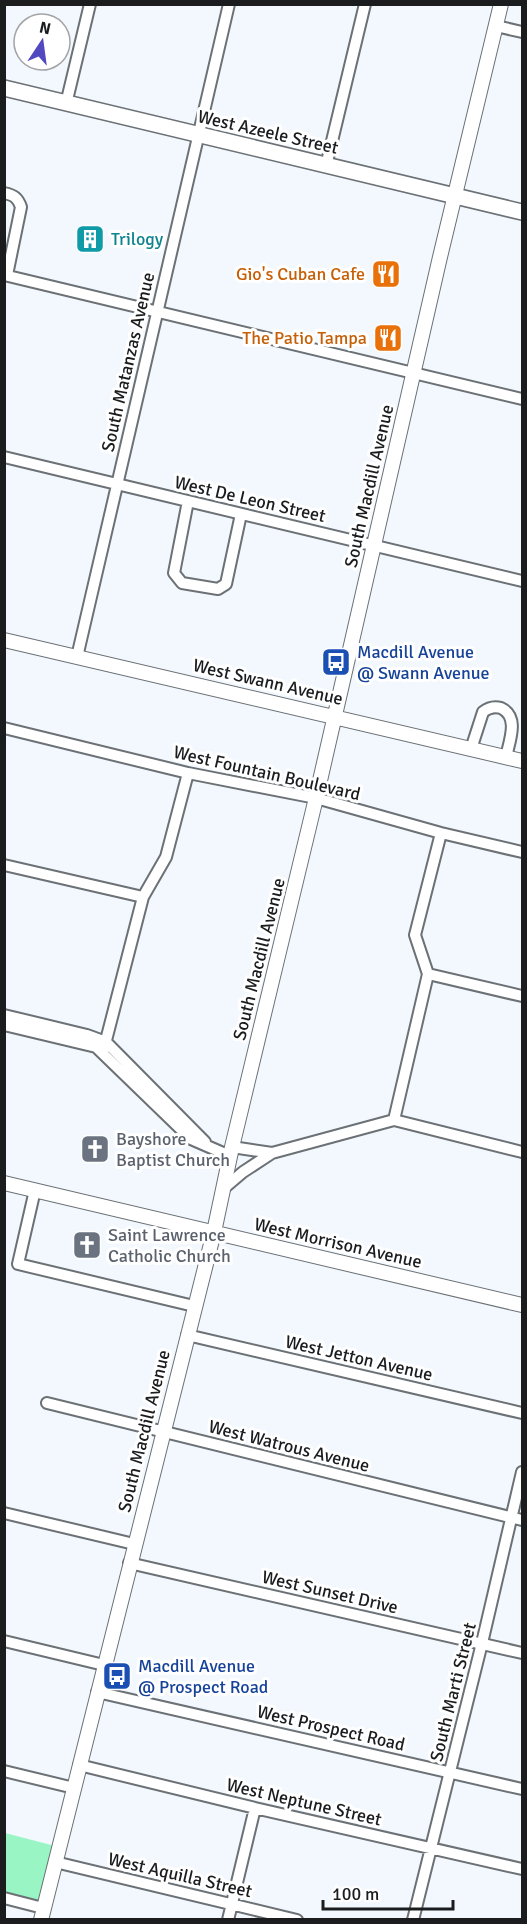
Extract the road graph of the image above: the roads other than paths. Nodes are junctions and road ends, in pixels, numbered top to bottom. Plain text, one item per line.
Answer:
1 (90, 4) edge
2 (229, 4) edge
3 (365, 4) edge
4 (501, 4) edge
5 (496, 26) junction
6 (522, 32) edge
7 (4, 88) edge
8 (66, 104) junction
9 (198, 136) junction
10 (326, 166) junction
11 (4, 193) edge
12 (454, 196) junction
13 (522, 212) edge
14 (6, 275) edge
15 (157, 311) junction
16 (413, 372) junction
17 (522, 399) edge
18 (4, 457) edge
19 (117, 484) junction
20 (188, 501) junction
21 (241, 514) junction
22 (374, 545) junction
23 (522, 581) edge
24 (4, 640) edge
25 (77, 657) junction
26 (335, 716) junction
27 (4, 728) edge
28 (471, 749) junction
29 (506, 757) junction
30 (522, 761) edge
31 (188, 773) junction
32 (316, 798) junction
33 (441, 833) junction
34 (522, 852) edge
35 (4, 865) edge
36 (143, 897) junction
37 (428, 974) junction
38 (522, 996) edge
39 (4, 1015) edge
40 (4, 1025) edge
41 (105, 1047) junction
42 (394, 1120) junction
43 (231, 1151) junction
44 (522, 1152) edge
45 (272, 1153) junction
46 (4, 1183) edge
47 (35, 1190) junction
48 (223, 1190) junction
49 (214, 1232) junction
50 (522, 1305) edge
51 (194, 1306) junction
52 (187, 1335) junction
53 (47, 1403) dead end
54 (522, 1413) edge
55 (162, 1432) junction
56 (522, 1472) edge
57 (4, 1513) edge
58 (518, 1518) edge
59 (134, 1544) junction
60 (129, 1563) junction
61 (4, 1641) edge
62 (482, 1643) junction
63 (522, 1653) edge
64 (104, 1665) junction
65 (97, 1692) junction
66 (79, 1765) junction
67 (4, 1771) edge
68 (450, 1772) junction
69 (74, 1788) junction
70 (522, 1789) edge
71 (255, 1808) junction
72 (430, 1848) junction
73 (56, 1862) junction
74 (522, 1869) edge
75 (4, 1898) edge
76 (232, 1904) junction
77 (42, 1914) edge
78 (228, 1920) edge
79 (297, 1920) edge
80 (412, 1920) edge

1 - 8 street
2 - 9 street, South Matanzas Avenue
3 - 10 street
4 - 5 street, South Macdill Avenue
5 - 6 street
5 - 12 street, South Macdill Avenue
7 - 8 main road, West Azeele Street
8 - 9 main road, West Azeele Street
9 - 10 main road, West Azeele Street
9 - 15 street, South Matanzas Avenue
10 - 12 main road, West Azeele Street
11 - 14 street
12 - 13 main road, West Azeele Street
12 - 16 street, South Macdill Avenue
14 - 15 street
15 - 16 street
15 - 19 street, South Matanzas Avenue
16 - 17 street
16 - 22 street, South Macdill Avenue
18 - 19 street, West De Leon Street
19 - 20 street, West De Leon Street
19 - 25 street, South Matanzas Avenue
20 - 21 street, West De Leon Street
20 - 21 street
21 - 22 street, West De Leon Street
22 - 23 street, West De Leon Street
22 - 26 street, South Macdill Avenue
24 - 25 street, West Swann Avenue
25 - 26 street, West Swann Avenue
26 - 28 street, West Swann Avenue
26 - 32 street, South Macdill Avenue
27 - 31 street, West Fountain Boulevard
28 - 29 street, West Swann Avenue
28 - 29 street
29 - 30 street, West Swann Avenue
31 - 32 street, West Fountain Boulevard
31 - 36 street
32 - 33 street, West Fountain Boulevard
32 - 43 street, South Macdill Avenue
33 - 34 street, West Fountain Boulevard
33 - 37 street
35 - 36 street
36 - 41 street
37 - 38 street
37 - 42 street
39 - 41 street
40 - 41 street
41 - 43 street
42 - 44 street
42 - 45 street
43 - 45 street
43 - 48 street, South Macdill Avenue
45 - 48 street
46 - 47 street, West Morrison Avenue
47 - 49 street, West Morrison Avenue
47 - 51 street
48 - 49 street, South Macdill Avenue
49 - 50 street, West Morrison Avenue
49 - 51 street, South Macdill Avenue
51 - 52 street, South Macdill Avenue
52 - 54 street, West Jetton Avenue
52 - 55 street, South Macdill Avenue
53 - 55 street, West Watrous Avenue
55 - 58 street, West Watrous Avenue
55 - 59 street, South Macdill Avenue
56 - 58 street, South Marti Street
57 - 59 street
58 - 62 street, South Marti Street
59 - 60 street, South Macdill Avenue
60 - 62 street, West Sunset Drive
60 - 64 street, South Macdill Avenue
61 - 64 street
62 - 63 street, West Sunset Drive
62 - 68 street, South Marti Street
64 - 65 street, South Macdill Avenue
65 - 66 street, South Macdill Avenue
65 - 68 street, West Prospect Road
66 - 69 street, South Macdill Avenue
66 - 71 street, West Neptune Street
67 - 69 street
68 - 70 street, West Prospect Road
68 - 72 street, South Marti Street
69 - 73 street, South Macdill Avenue
71 - 72 street, West Neptune Street
71 - 76 street
72 - 74 street, West Neptune Street
72 - 80 street, South Marti Street
73 - 76 street, West Aquilla Street
73 - 77 street, South Macdill Avenue
75 - 77 street
76 - 78 street
76 - 79 street, West Aquilla Street

